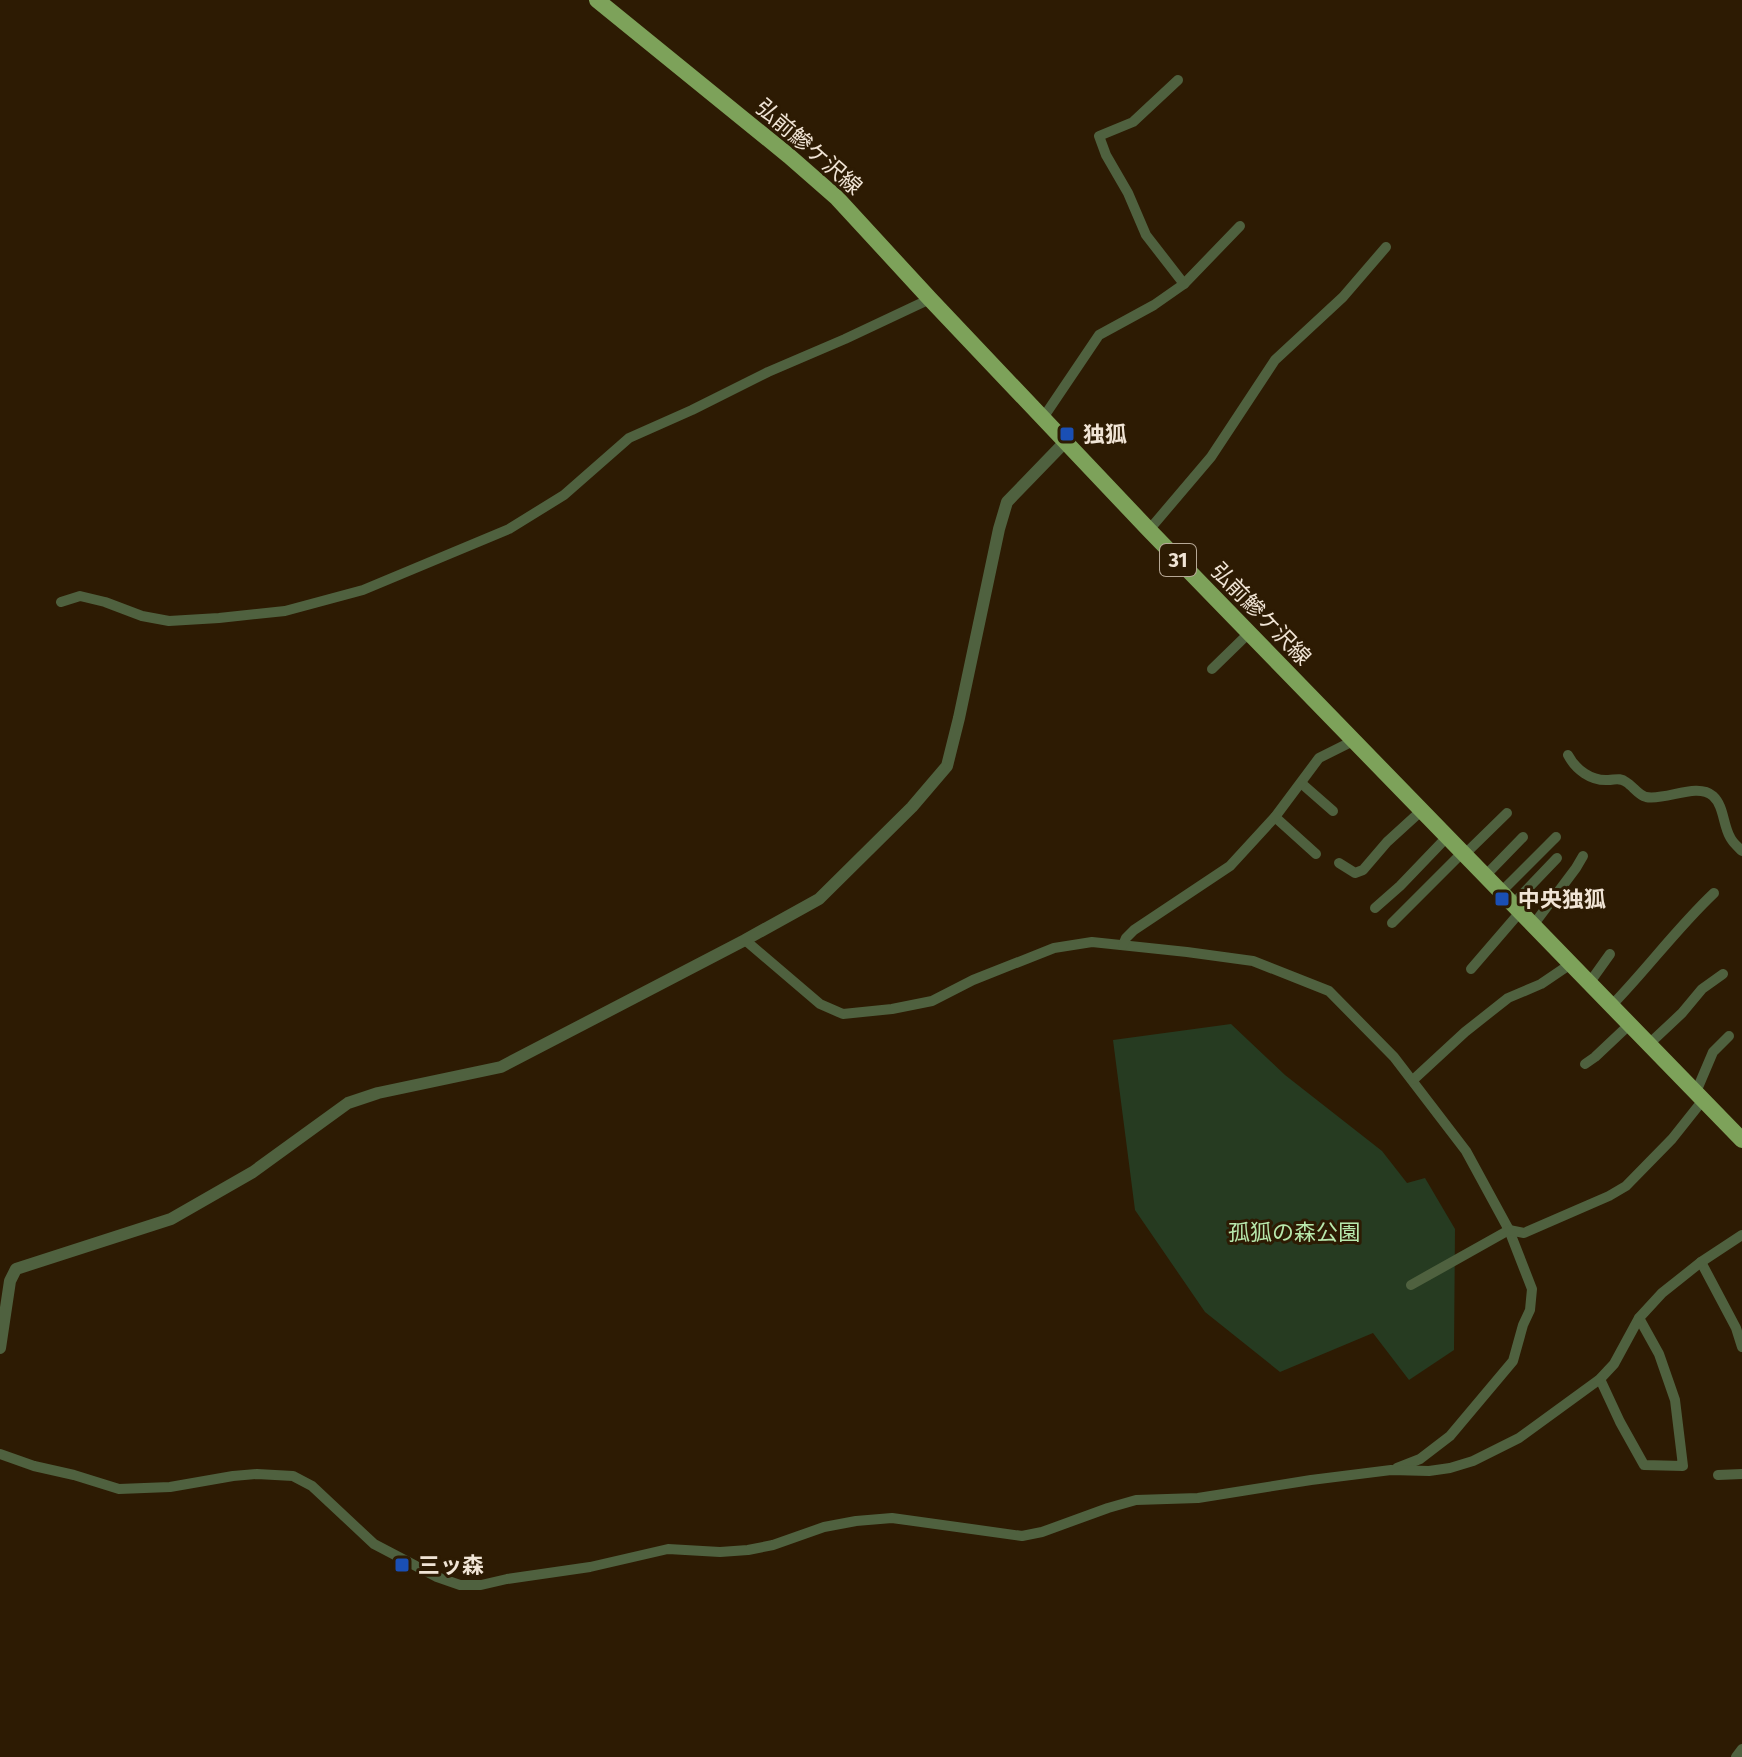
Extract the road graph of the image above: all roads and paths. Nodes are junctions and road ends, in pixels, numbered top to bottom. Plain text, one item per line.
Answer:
1 (597, 0) edge
2 (1178, 80) dead end
3 (1240, 226) dead end
4 (1386, 247) dead end
5 (1184, 284) junction
6 (930, 299) junction
7 (1043, 418) junction
8 (1065, 442) junction
9 (1149, 530) junction
10 (61, 602) dead end
11 (1249, 633) junction
12 (1212, 669) dead end
13 (1353, 741) junction
14 (1568, 755) dead end
15 (1301, 783) junction
16 (1333, 811) dead end
17 (1421, 811) junction
18 (1507, 813) dead end
19 (1275, 817) junction
20 (1447, 837) junction
21 (1523, 837) dead end
22 (1556, 837) dead end
23 (1742, 851) edge
24 (1464, 853) junction
25 (1316, 854) dead end
26 (1583, 856) dead end
27 (1557, 858) dead end
28 (1339, 863) dead end
29 (1486, 875) junction
30 (1714, 893) dead end
31 (1512, 902) junction
32 (1375, 908) dead end
33 (1392, 923) dead end
34 (1534, 924) junction
35 (745, 940) junction
36 (1123, 945) junction
37 (1610, 954) dead end
38 (1572, 963) junction
39 (1471, 969) dead end
40 (1723, 974) dead end
41 (1590, 982) junction
42 (1612, 1005) junction
43 (1630, 1024) junction
44 (1729, 1036) dead end
45 (1649, 1044) junction
46 (1585, 1064) dead end
47 (1413, 1080) junction
48 (1700, 1096) junction
49 (1742, 1140) edge
50 (1509, 1230) junction
51 (1742, 1235) edge
52 (1701, 1262) junction
53 (1411, 1285) dead end
54 (1639, 1318) junction
55 (1742, 1347) edge
56 (0, 1348) edge
57 (1600, 1379) junction
58 (0, 1454) edge
59 (1391, 1470) junction
60 (1742, 1474) edge
61 (1718, 1475) dead end
62 (1742, 1749) edge
63 (1736, 1757) edge

1 - 6 main road, 弘前鰺ケ沢線 / 31
2 - 5 street
3 - 5 street
4 - 9 street
5 - 7 street
6 - 7 main road, 弘前鰺ケ沢線 / 31
6 - 10 street
7 - 8 main road, 弘前鰺ケ沢線 / 31
8 - 9 main road, 弘前鰺ケ沢線 / 31
8 - 35 street
9 - 11 main road, 弘前鰺ケ沢線 / 31
11 - 12 street
11 - 13 main road, 弘前鰺ケ沢線 / 31
13 - 15 street
13 - 17 main road, 弘前鰺ケ沢線 / 31
14 - 23 street
15 - 16 street
15 - 19 street
17 - 20 main road, 弘前鰺ケ沢線 / 31
17 - 28 street
18 - 24 street
19 - 25 street
19 - 36 street
20 - 24 main road, 弘前鰺ケ沢線 / 31
20 - 32 street
21 - 29 street
22 - 31 street
24 - 29 main road, 弘前鰺ケ沢線 / 31
24 - 33 street
26 - 34 street
27 - 31 street
29 - 31 main road, 弘前鰺ケ沢線 / 31
30 - 42 street
31 - 34 main road, 弘前鰺ケ沢線 / 31
31 - 39 street
34 - 38 main road, 弘前鰺ケ沢線 / 31
35 - 36 street
35 - 56 street
36 - 47 street
37 - 41 street
38 - 41 main road, 弘前鰺ケ沢線 / 31
38 - 47 street
40 - 45 street
41 - 42 main road, 弘前鰺ケ沢線 / 31
42 - 43 main road, 弘前鰺ケ沢線 / 31
43 - 45 main road, 弘前鰺ケ沢線 / 31
43 - 46 street
44 - 48 street
45 - 48 main road, 弘前鰺ケ沢線 / 31
47 - 50 street
48 - 49 main road, 弘前鰺ケ沢線 / 31
48 - 50 street
50 - 53 street
50 - 59 street
51 - 52 street
52 - 54 street
52 - 55 street
54 - 57 street
54 - 57 street
57 - 59 street
58 - 59 street
60 - 61 street
62 - 63 street

